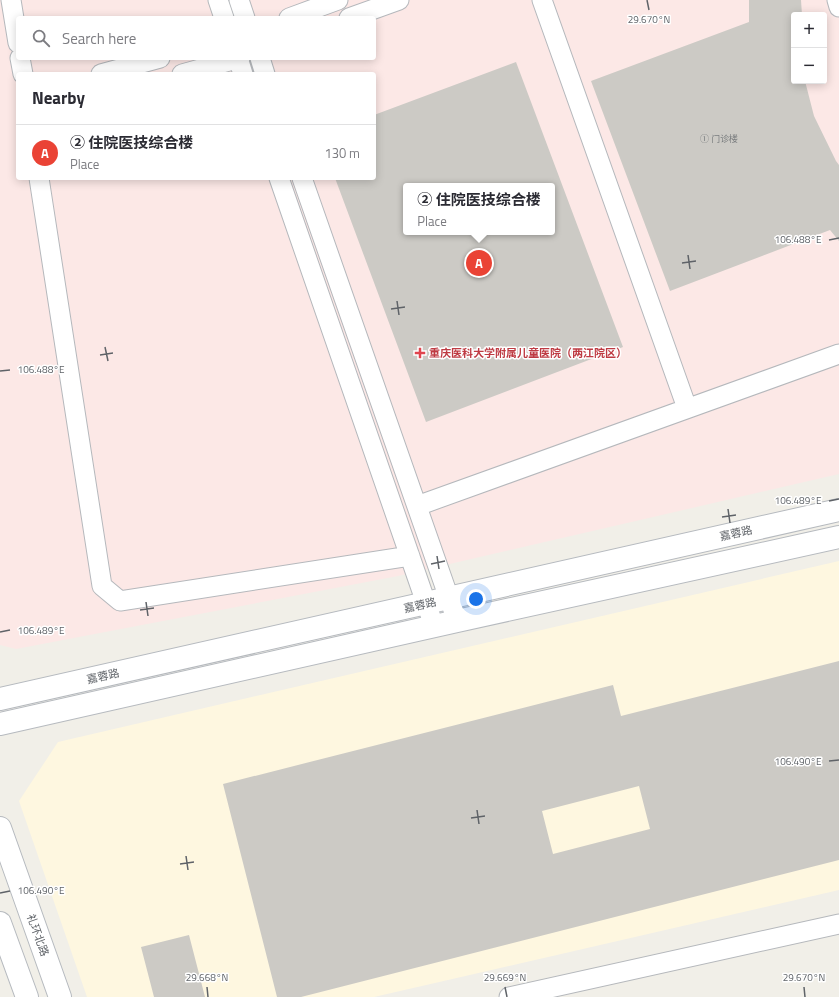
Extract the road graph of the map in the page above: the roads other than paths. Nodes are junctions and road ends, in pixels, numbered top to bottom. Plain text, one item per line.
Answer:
1 (12, 0) edge
2 (218, 0) edge
3 (239, 0) edge
4 (338, 0) edge
5 (398, 0) edge
6 (542, 0) edge
7 (837, 0) edge
8 (839, 7) edge
9 (223, 16) edge
10 (244, 16) edge
11 (294, 16) edge
12 (354, 16) edge
13 (16, 29) edge
14 (20, 60) edge
15 (152, 60) edge
16 (232, 60) edge
17 (240, 60) edge
18 (261, 60) edge
19 (23, 72) edge
20 (108, 72) edge
21 (189, 72) edge
22 (242, 72) edge
23 (264, 72) edge
24 (39, 180) edge
25 (280, 180) edge
26 (303, 180) edge
27 (839, 354) edge
28 (687, 408) junction
29 (417, 506) junction
30 (839, 510) edge
31 (839, 537) edge
32 (410, 556) junction
33 (450, 598) junction
34 (426, 603) junction
35 (457, 621) junction
36 (434, 626) junction
37 (0, 699) edge
38 (0, 724) edge
39 (0, 828) edge
40 (0, 923) edge
41 (839, 924) edge
42 (27, 997) edge
43 (60, 997) edge
44 (509, 997) edge

1 - 13 street
2 - 9 street
3 - 10 street
4 - 11 street
5 - 12 street
6 - 28 street
7 - 8 street
14 - 19 street
15 - 20 street
16 - 21 street
17 - 22 street
18 - 23 street
24 - 32 street
25 - 32 street
26 - 29 street
27 - 28 street
28 - 29 street
29 - 33 street
30 - 33 main road, 嘉蓉路
31 - 35 main road
32 - 34 street
33 - 34 main road, 嘉蓉路
33 - 35 street
34 - 36 street
34 - 37 main road, 嘉蓉路
35 - 36 main road
36 - 38 main road
39 - 43 main road, 礼环北路
40 - 42 main road
41 - 44 street

